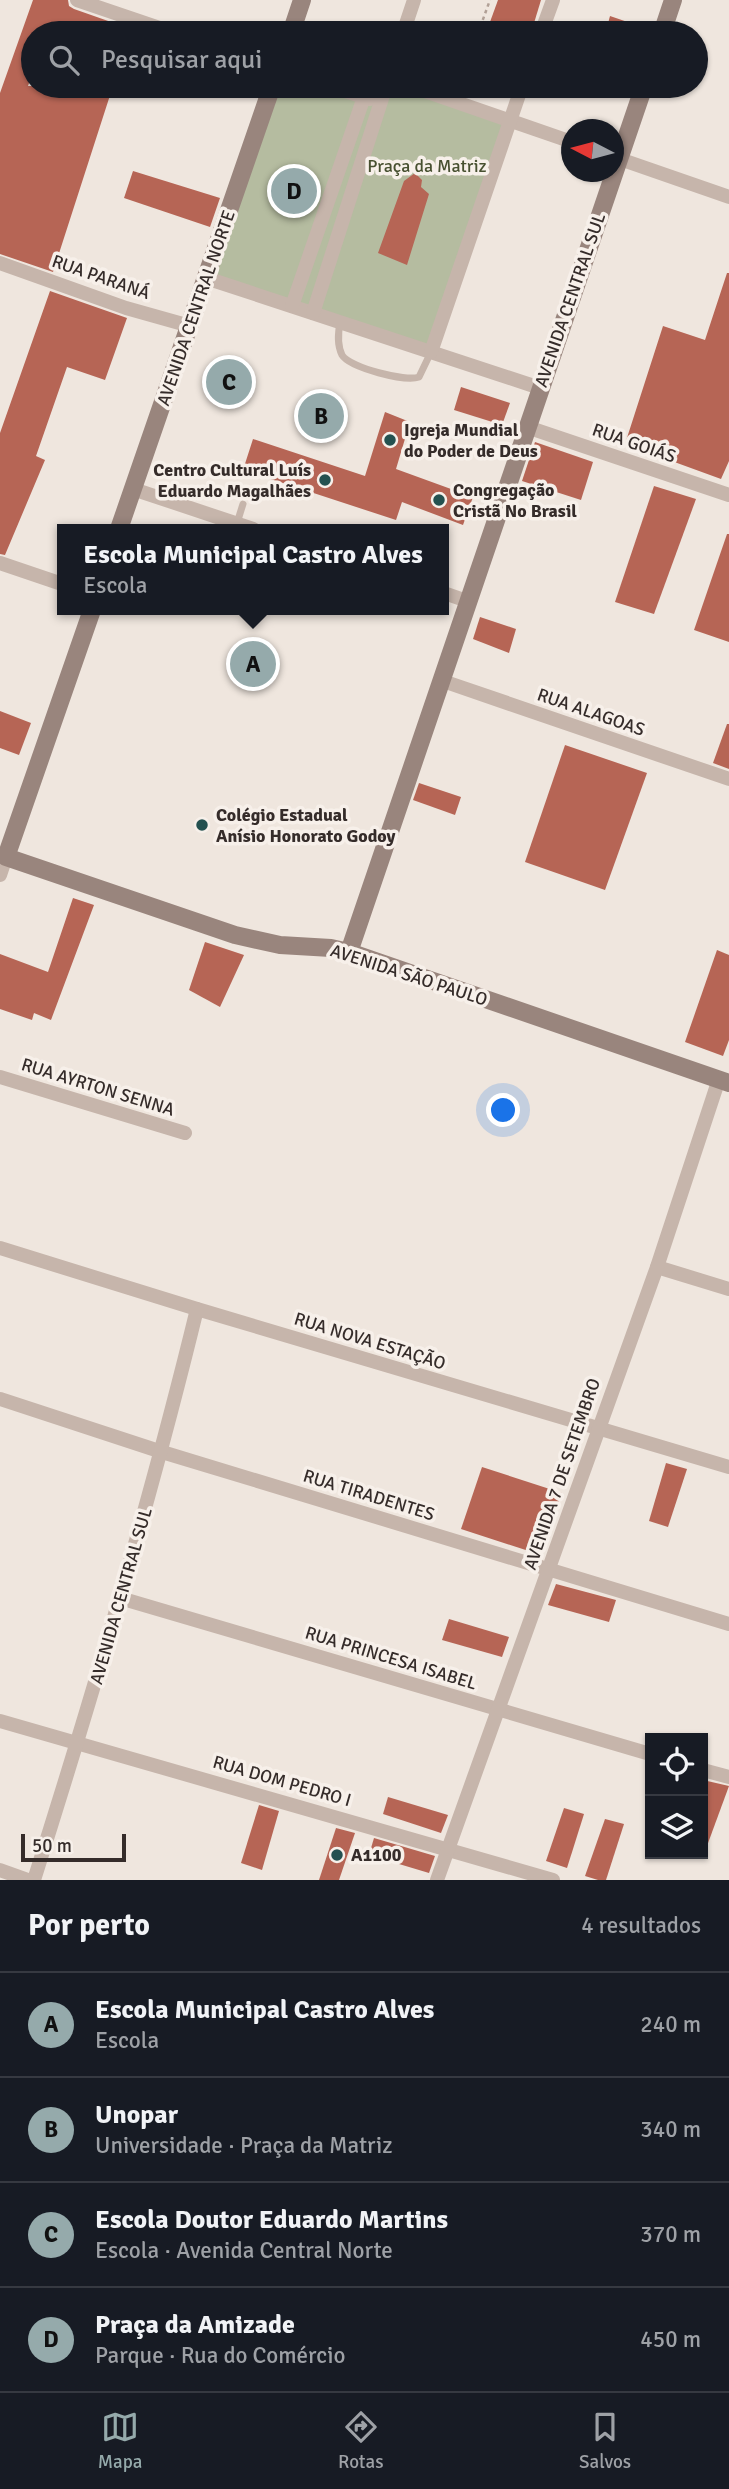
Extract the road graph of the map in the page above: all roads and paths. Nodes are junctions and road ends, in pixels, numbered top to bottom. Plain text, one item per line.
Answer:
1 (77, 0) edge
2 (302, 0) edge
3 (414, 0) edge
4 (490, 0) edge
5 (553, 0) edge
6 (673, 0) edge
7 (139, 21) edge
8 (295, 21) edge
9 (407, 21) edge
10 (482, 21) edge
11 (545, 21) edge
12 (666, 21) edge
13 (268, 98) edge
14 (363, 98) edge
15 (366, 98) edge
16 (382, 98) edge
17 (444, 98) edge
18 (518, 98) edge
19 (639, 98) edge
20 (381, 103) junction
21 (510, 121) junction
22 (624, 137) edge
23 (561, 138) edge
24 (624, 161) edge
25 (608, 182) edge
26 (729, 197) edge
27 (0, 263) edge
28 (206, 278) junction
29 (292, 306) junction
30 (313, 313) junction
31 (340, 322) junction
32 (190, 326) junction
33 (431, 352) junction
34 (540, 388) junction
35 (527, 427) junction
36 (133, 489) junction
37 (729, 495) edge
38 (243, 504) dead end
39 (121, 524) edge
40 (237, 524) joint
41 (0, 563) edge
42 (57, 582) edge
43 (449, 595) edge
44 (467, 601) junction
45 (90, 615) edge
46 (440, 680) junction
47 (729, 779) edge
48 (4, 853) edge
49 (0, 875) edge
50 (349, 952) junction
51 (0, 1077) edge
52 (724, 1081) edge
53 (185, 1133) dead end
54 (0, 1248) edge
55 (657, 1267) junction
56 (729, 1289) edge
57 (197, 1309) junction
58 (0, 1399) edge
59 (598, 1429) junction
60 (162, 1452) junction
61 (729, 1467) edge
62 (549, 1570) junction
63 (120, 1598) junction
64 (729, 1624) edge
65 (499, 1710) junction
66 (0, 1721) edge
67 (77, 1743) junction
68 (645, 1753) edge
69 (708, 1771) edge
70 (729, 1777) edge
71 (448, 1849) junction
72 (0, 1870) edge
73 (28, 1880) edge
74 (34, 1880) edge
75 (437, 1880) edge
76 (553, 1880) edge

1 - 7 street
2 - 8 main road
3 - 9 street
4 - 10 path
5 - 11 street
6 - 12 main road
13 - 28 main road, AVENIDA CENTRAL NORTE
14 - 29 street
15 - 20 street
16 - 20 street
17 - 21 street
18 - 21 street
19 - 22 main road, AVENIDA CENTRAL SUL
20 - 30 street
21 - 23 street
21 - 33 street
24 - 26 street
25 - 34 main road, AVENIDA CENTRAL SUL
27 - 32 street, RUA PARANÁ
28 - 29 street
28 - 32 main road, AVENIDA CENTRAL NORTE
29 - 30 street
30 - 31 street
31 - 33 street
31 - 33 lane
32 - 36 main road, AVENIDA CENTRAL NORTE
33 - 34 street
34 - 35 main road, AVENIDA CENTRAL SUL
35 - 37 street, RUA GOIÁS
35 - 44 main road, AVENIDA CENTRAL SUL
36 - 39 main road, AVENIDA CENTRAL NORTE
36 - 40 street
38 - 40 lane
41 - 42 street
43 - 44 street
44 - 46 main road, AVENIDA CENTRAL SUL
45 - 48 main road
46 - 47 street, RUA ALAGOAS
46 - 50 main road, AVENIDA CENTRAL SUL
48 - 49 street
48 - 50 main road, AVENIDA SÃO PAULO
50 - 52 main road, AVENIDA SÃO PAULO
51 - 53 street, RUA AYRTON SENNA
52 - 55 street, AVENIDA 7 DE SETEMBRO
54 - 57 street, RUA NOVA ESTAÇÃO
55 - 56 street
55 - 59 street, AVENIDA 7 DE SETEMBRO
57 - 59 street, RUA NOVA ESTAÇÃO
57 - 60 street, AVENIDA CENTRAL SUL
58 - 60 street, RUA TIRADENTES
59 - 61 street, RUA NOVA ESTAÇÃO
59 - 62 street, AVENIDA 7 DE SETEMBRO
60 - 62 street, RUA TIRADENTES
60 - 63 street, AVENIDA CENTRAL SUL
62 - 64 street, RUA TIRADENTES
62 - 65 street, AVENIDA 7 DE SETEMBRO
63 - 65 street, RUA PRINCESA ISABEL
63 - 67 street, AVENIDA CENTRAL SUL
65 - 68 street, RUA PRINCESA ISABEL
65 - 71 street, AVENIDA 7 DE SETEMBRO
66 - 67 street, RUA DOM PEDRO I
67 - 71 street, RUA DOM PEDRO I
67 - 74 street, AVENIDA CENTRAL SUL
69 - 70 street
71 - 75 street, AVENIDA 7 DE SETEMBRO
71 - 76 street, RUA DOM PEDRO I
72 - 73 street

